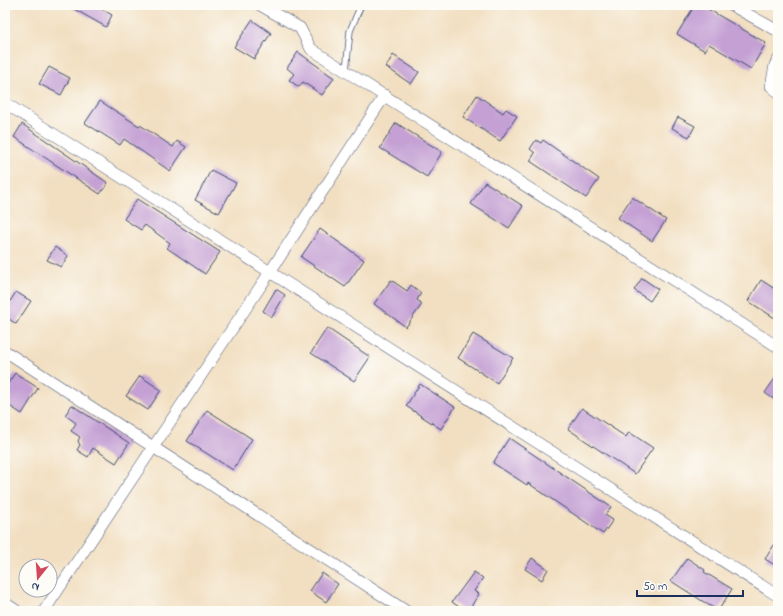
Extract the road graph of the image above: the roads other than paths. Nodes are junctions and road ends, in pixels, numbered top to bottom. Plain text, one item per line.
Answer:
1 (260, 5) edge
2 (360, 5) edge
3 (731, 5) edge
4 (778, 31) edge
5 (778, 60) edge
6 (346, 70) junction
7 (778, 92) edge
8 (385, 95) junction
9 (5, 102) edge
10 (270, 272) junction
11 (778, 346) edge
12 (5, 351) edge
13 (152, 447) junction
14 (778, 596) edge
15 (5, 603) edge
16 (17, 611) edge
17 (44, 611) edge
18 (406, 611) edge

1 - 6 street
2 - 6 lane
3 - 4 street
5 - 7 street
6 - 8 street
8 - 10 street
8 - 11 street
9 - 10 street
10 - 13 street
10 - 14 street
12 - 13 street
13 - 17 street
13 - 18 street
15 - 16 street

